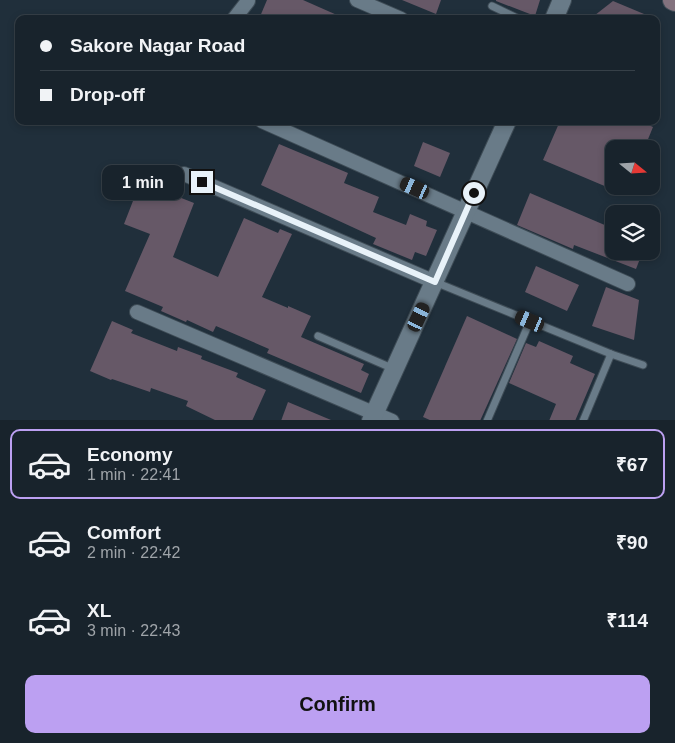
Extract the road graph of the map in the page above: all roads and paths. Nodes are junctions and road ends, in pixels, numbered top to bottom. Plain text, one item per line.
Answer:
1 (357, 0) edge
2 (562, 0) edge
3 (248, 1) edge
4 (492, 6) dead end
5 (237, 15) edge
6 (392, 15) edge
7 (511, 15) edge
8 (556, 15) edge
9 (271, 125) edge
10 (505, 125) edge
11 (184, 174) dead end
12 (466, 211) junction
13 (435, 282) junction
14 (628, 284) dead end
15 (138, 312) dead end
16 (530, 321) junction
17 (318, 336) dead end
18 (611, 354) junction
19 (643, 365) dead end
20 (394, 369) junction
21 (373, 417) edge
22 (392, 420) edge
23 (487, 420) edge
24 (583, 420) edge

1 - 6 street
2 - 8 street
3 - 5 street
4 - 7 lane
9 - 12 street
10 - 12 street
11 - 13 street
12 - 13 street
12 - 14 street
13 - 16 lane
13 - 20 street
15 - 21 street
16 - 18 lane
16 - 23 lane
17 - 20 lane
18 - 19 lane
18 - 24 lane
20 - 21 street
21 - 22 street

